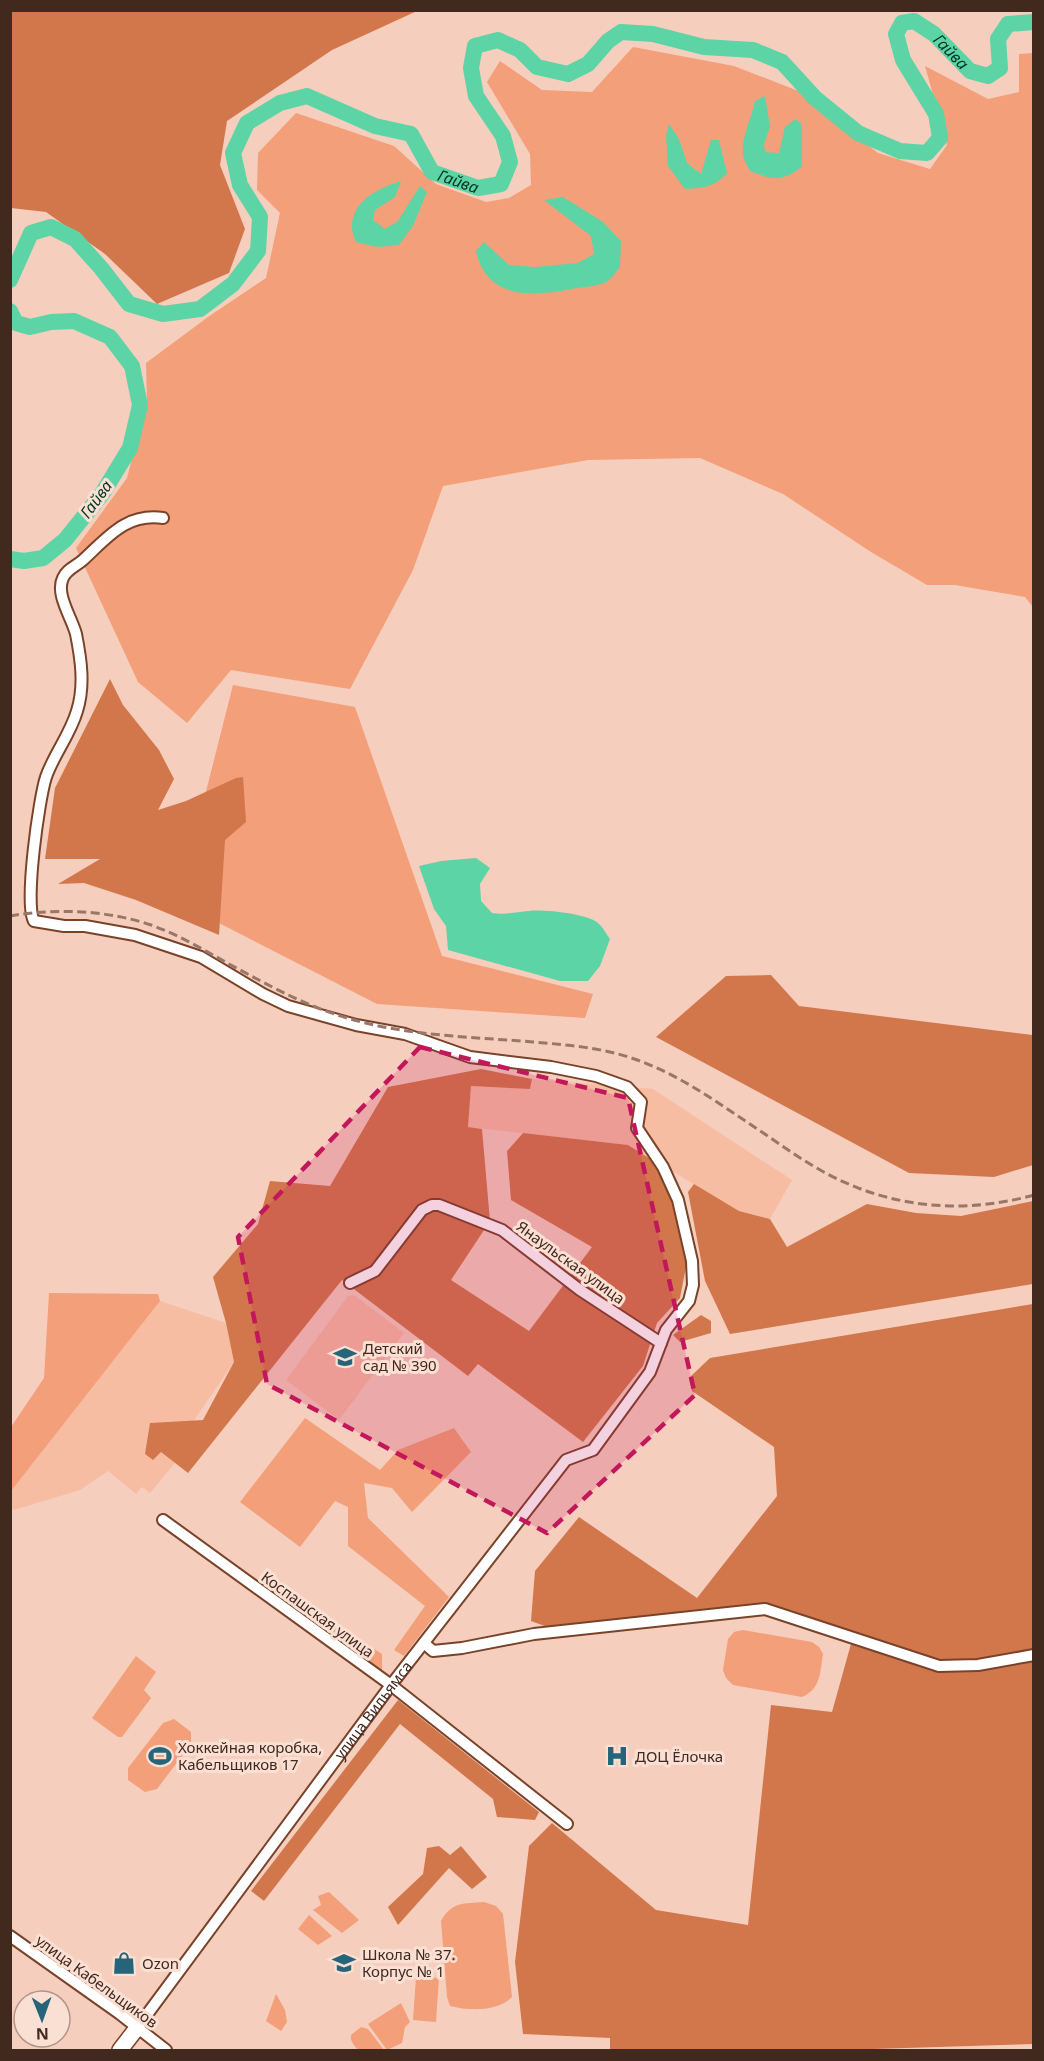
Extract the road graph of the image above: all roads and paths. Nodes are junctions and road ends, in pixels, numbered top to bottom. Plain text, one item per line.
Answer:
1 (163, 518) dead end
2 (350, 1282) dead end
3 (661, 1343) junction
4 (163, 1520) dead end
5 (424, 1643) junction
6 (1034, 1655) edge
7 (391, 1685) junction
8 (567, 1824) dead end
9 (10, 1936) edge
10 (137, 2028) junction
11 (120, 2050) edge
12 (166, 2050) edge

1 - 3 street
2 - 3 street, Янаульская улица
3 - 5 street, улица Вильямса
4 - 7 street, Коспашская улица
5 - 6 street
5 - 7 street, улица Вильямса
7 - 8 street, Коспашская улица
7 - 10 street, улица Вильямса
9 - 10 street, улица Кабельщиков
10 - 11 street, улица Вильямса
10 - 12 street, улица Кабельщиков

